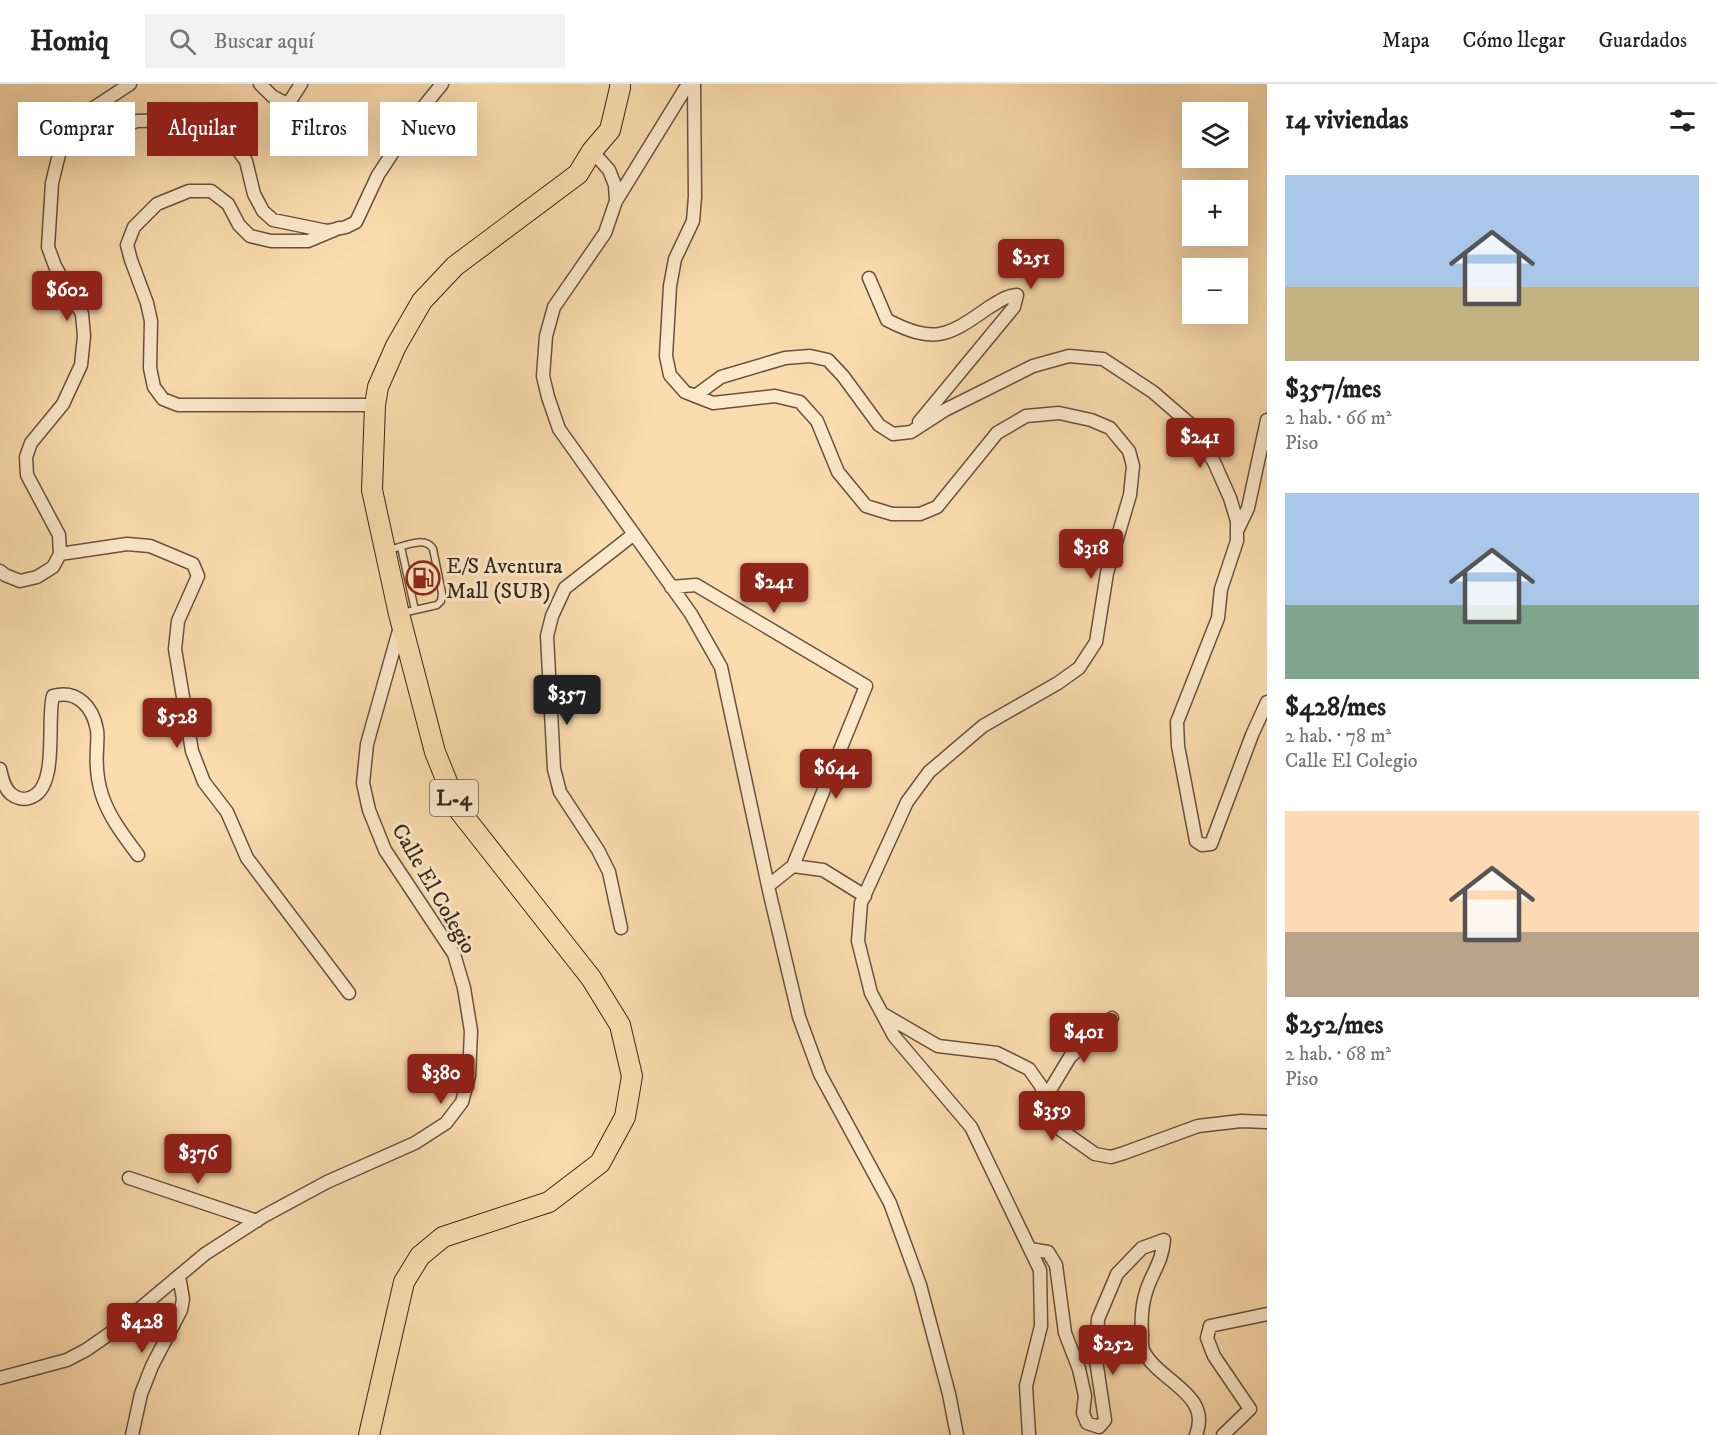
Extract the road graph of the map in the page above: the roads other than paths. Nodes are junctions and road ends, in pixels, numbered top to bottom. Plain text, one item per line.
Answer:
1 (130, 84) edge
2 (260, 84) edge
3 (301, 84) edge
4 (442, 84) edge
5 (620, 84) edge
6 (688, 84) edge
7 (693, 84) edge
8 (103, 102) edge
9 (135, 122) edge
10 (592, 152) junction
11 (59, 156) edge
12 (616, 201) junction
13 (339, 228) junction
14 (870, 278) dead end
15 (695, 396) junction
16 (375, 405) junction
17 (1267, 420) edge
18 (911, 432) junction
19 (1237, 530) junction
20 (634, 534) junction
21 (393, 549) junction
22 (60, 554) junction
23 (0, 571) edge
24 (671, 587) junction
25 (405, 616) junction
26 (1267, 702) edge
27 (0, 769) edge
28 (138, 855) dead end
29 (793, 866) junction
30 (768, 886) junction
31 (865, 896) junction
32 (621, 928) dead end
33 (349, 993) dead end
34 (882, 1014) junction
35 (1112, 1018) dead end
36 (1044, 1100) junction
37 (1267, 1122) edge
38 (129, 1178) dead end
39 (257, 1221) junction
40 (1030, 1249) junction
41 (179, 1276) junction
42 (1267, 1314) edge
43 (0, 1378) edge
44 (132, 1435) edge
45 (369, 1435) edge
46 (957, 1435) edge
47 (1029, 1435) edge
48 (1196, 1435) edge
49 (1223, 1435) edge

1 - 8 street
2 - 3 street
4 - 13 street
5 - 10 main road, L-4
6 - 12 street
7 - 15 street
9 - 13 street
10 - 12 street
10 - 16 main road, L-4
11 - 22 street
12 - 20 street
13 - 16 street
14 - 18 street
15 - 18 street
15 - 31 street
16 - 21 main road, L-4
17 - 19 street
18 - 19 street
19 - 26 street
20 - 24 street
20 - 32 street
21 - 25 main road, L-4
21 - 25 lane
22 - 23 street
22 - 33 street
24 - 29 street
24 - 30 street
25 - 39 street, Calle El Colegio
25 - 45 main road, L-4
27 - 28 street
29 - 30 street
29 - 31 street
30 - 46 street
31 - 34 street
34 - 36 street
34 - 40 street
35 - 36 street
36 - 37 street
38 - 39 street
39 - 41 street, Calle El Colegio
40 - 47 street
40 - 48 street
41 - 43 street, Calle El Colegio
41 - 44 street
42 - 49 street

